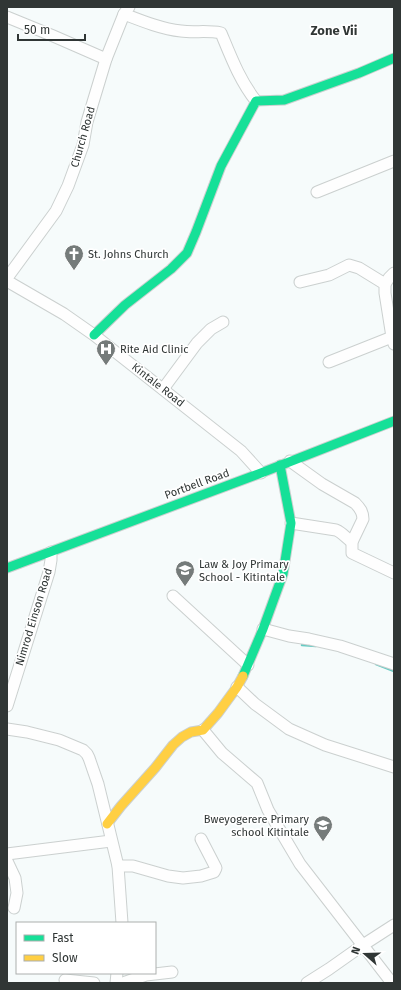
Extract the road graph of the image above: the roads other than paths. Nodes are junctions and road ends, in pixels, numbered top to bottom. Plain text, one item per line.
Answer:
1 (127, 11) edge
2 (7, 17) edge
3 (394, 58) edge
4 (106, 59) junction
5 (256, 101) junction
6 (394, 161) edge
7 (317, 192) dead end
8 (394, 273) edge
9 (7, 278) edge
10 (7, 281) edge
11 (300, 282) dead end
12 (385, 284) junction
13 (222, 322) dead end
14 (94, 335) junction
15 (393, 340) edge
16 (329, 362) dead end
17 (163, 389) junction
18 (394, 421) edge
19 (290, 461) junction
20 (280, 466) junction
21 (261, 473) junction
22 (291, 523) junction
23 (352, 542) junction
24 (50, 552) junction
25 (7, 568) edge
26 (394, 573) edge
27 (173, 596) dead end
28 (263, 629) junction
29 (248, 664) junction
30 (394, 664) edge
31 (237, 687) junction
32 (7, 706) edge
33 (7, 729) edge
34 (203, 730) junction
35 (394, 767) edge
36 (107, 824) junction
37 (200, 839) dead end
38 (111, 840) junction
39 (7, 854) edge
40 (7, 861) edge
41 (118, 866) junction
42 (14, 908) dead end
43 (122, 922) edge
44 (394, 925) edge
45 (363, 945) junction
46 (172, 972) dead end
47 (155, 974) edge
48 (156, 974) edge
49 (65, 980) dead end
50 (94, 983) edge
51 (122, 983) edge
52 (307, 983) edge
53 (392, 983) edge

1 - 4 street, Church Road
1 - 5 street
2 - 4 street
3 - 5 street
4 - 9 street, Church Road
5 - 14 street
6 - 7 street
8 - 12 street
10 - 14 street, Kintale Road
11 - 12 street
12 - 15 street
13 - 17 street
14 - 17 street, Kintale Road
15 - 16 street
17 - 21 street, Kintale Road
18 - 19 street, Portbell Road
19 - 20 street, Portbell Road
19 - 23 street
20 - 21 street, Portbell Road
20 - 22 street
21 - 24 street, Portbell Road
22 - 23 street
22 - 28 street
23 - 26 street
24 - 25 street, Portbell Road
24 - 32 street, Nimrod Einson Road
27 - 29 street
28 - 29 street
28 - 30 street
29 - 31 street
31 - 34 street
31 - 35 street
33 - 36 street
34 - 36 street
34 - 45 street
36 - 38 street
37 - 41 street
38 - 39 street
38 - 41 street
40 - 42 street
41 - 43 street
44 - 45 street
45 - 52 street
45 - 53 street
46 - 48 street
47 - 51 street
49 - 50 street

